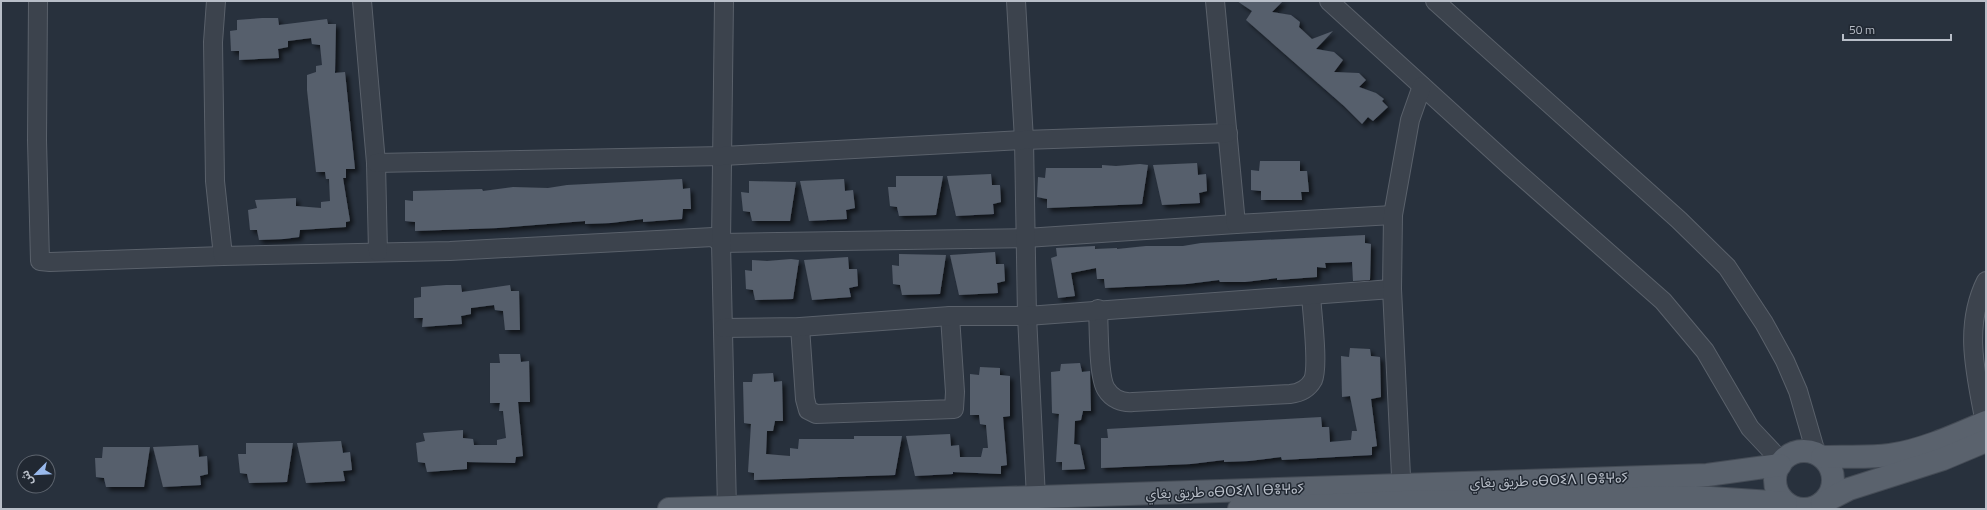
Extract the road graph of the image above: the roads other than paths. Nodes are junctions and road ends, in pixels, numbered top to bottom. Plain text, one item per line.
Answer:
1 (38, 1) edge
2 (216, 1) edge
3 (362, 1) edge
4 (724, 1) edge
5 (1016, 1) edge
6 (1215, 1) edge
7 (1329, 1) edge
8 (1435, 1) edge
9 (1422, 86) junction
10 (1228, 133) junction
11 (1024, 140) junction
12 (723, 156) junction
13 (376, 163) junction
14 (1393, 215) junction
15 (1236, 224) junction
16 (1026, 238) junction
17 (721, 243) junction
18 (378, 252) junction
19 (223, 256) junction
20 (1986, 281) edge
21 (1392, 289) junction
22 (1311, 295) junction
23 (1098, 309) junction
24 (950, 316) junction
25 (1027, 316) junction
26 (800, 327) junction
27 (723, 328) junction
28 (1986, 428) edge
29 (1819, 455) junction
30 (1781, 463) junction
31 (1402, 493) junction
32 (1036, 498) junction
33 (1695, 503) edge
34 (1786, 503) junction
35 (1822, 503) junction
36 (727, 507) edge
37 (670, 509) edge
38 (1239, 509) edge

1 - 19 street
2 - 19 street
3 - 13 street
4 - 12 street
5 - 11 street
6 - 10 street
7 - 9 street
8 - 29 street
9 - 14 street
9 - 30 street
10 - 11 street
10 - 15 street
11 - 12 street
11 - 16 street
12 - 13 street
12 - 17 street
13 - 18 street
14 - 15 street
14 - 21 street
15 - 16 street
16 - 17 street
16 - 25 street
17 - 18 street
17 - 27 street
18 - 19 street
20 - 28 street
21 - 22 street
21 - 31 street
22 - 23 street
22 - 23 street
23 - 25 street
24 - 25 street
24 - 26 street
24 - 26 street
25 - 32 street
26 - 27 street
27 - 36 street
28 - 29 main road
28 - 35 main road
29 - 30 main road
29 - 35 main road
30 - 31 main road, طريق بغاي ⴰⴱⵔⵉⴷ ⵏ ⴱⴻⵖⴰⵢ
30 - 34 main road
31 - 32 main road, طريق بغاي ⴰⴱⵔⵉⴷ ⵏ ⴱⴻⵖⴰⵢ
31 - 33 main road, طريق بغاي ⴰⴱⵔⵉⴷ ⵏ ⴱⴻⵖⴰⵢ
31 - 38 main road, طريق بغاي ⴰⴱⵔⵉⴷ ⵏ ⴱⴻⵖⴰⵢ
32 - 36 main road, طريق بغاي ⴰⴱⵔⵉⴷ ⵏ ⴱⴻⵖⴰⵢ
33 - 34 main road, طريق بغاي ⴰⴱⵔⵉⴷ ⵏ ⴱⴻⵖⴰⵢ
34 - 35 main road
36 - 37 main road, طريق بغاي ⴰⴱⵔⵉⴷ ⵏ ⴱⴻⵖⴰⵢ

